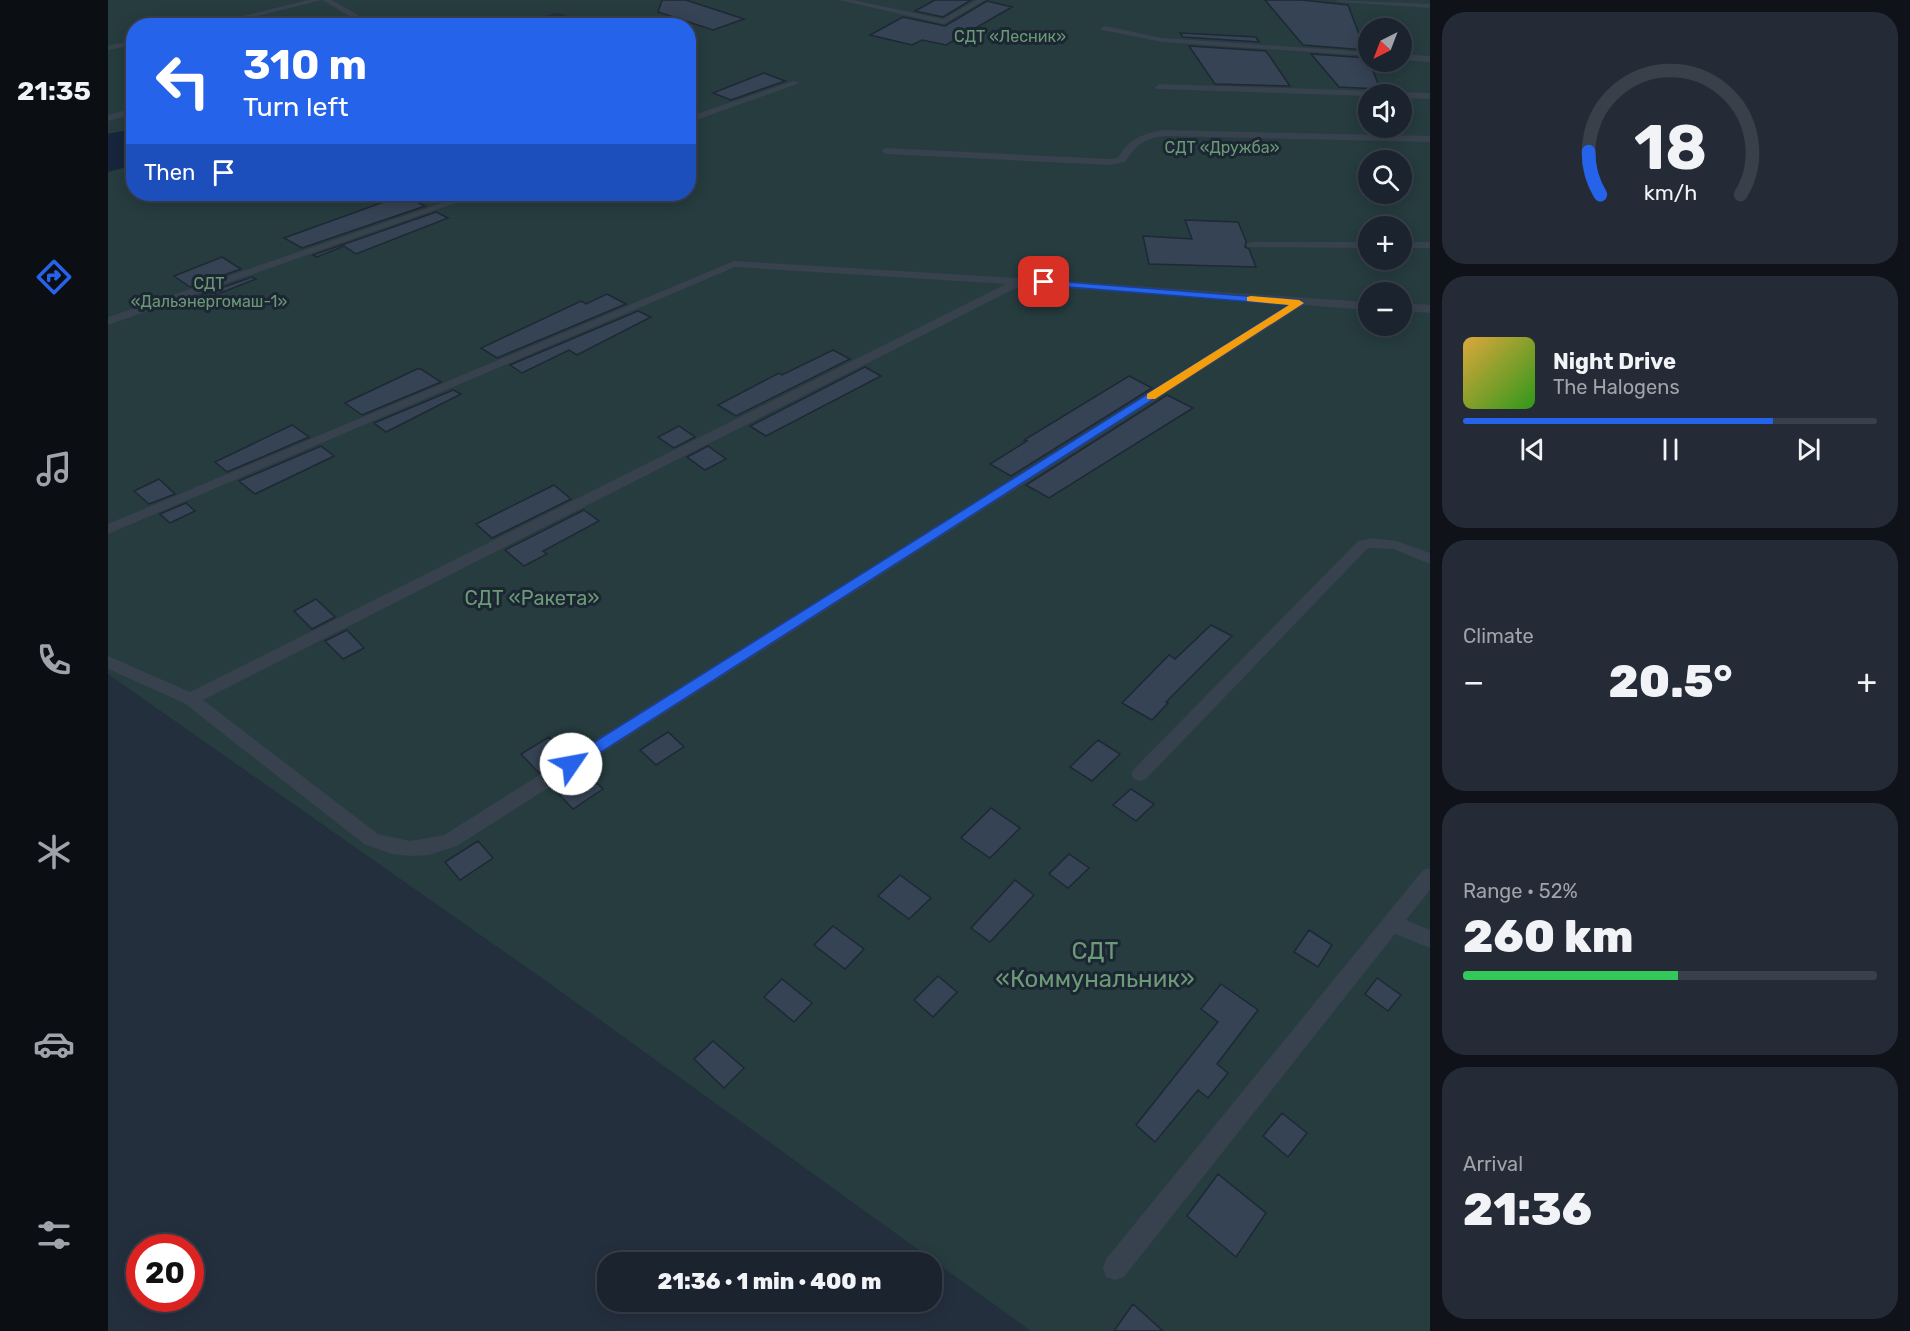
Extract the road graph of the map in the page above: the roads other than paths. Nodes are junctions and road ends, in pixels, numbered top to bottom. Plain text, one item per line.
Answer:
1 (318, 0) edge
2 (326, 0) edge
3 (843, 0) edge
4 (981, 0) edge
5 (1340, 0) edge
6 (1430, 6) edge
7 (240, 18) edge
8 (359, 18) edge
9 (1105, 28) dead end
10 (126, 44) edge
11 (108, 48) edge
12 (1358, 53) edge
13 (1412, 58) edge
14 (1430, 59) edge
15 (795, 83) dead end
16 (1159, 87) dead end
17 (1358, 93) edge
18 (1412, 95) edge
19 (1430, 96) edge
20 (126, 113) edge
21 (696, 117) edge
22 (108, 118) edge
23 (1430, 139) edge
24 (886, 152) dead end
25 (456, 201) edge
26 (1251, 244) dead end
27 (1358, 245) edge
28 (1412, 245) edge
29 (1430, 245) edge
30 (1020, 281) junction
31 (1299, 303) junction
32 (1358, 306) edge
33 (1412, 308) edge
34 (1430, 309) edge
35 (108, 321) edge
36 (108, 529) edge
37 (1430, 559) edge
38 (108, 662) edge
39 (190, 699) junction
40 (1140, 774) dead end
41 (1430, 876) edge
42 (1393, 924) junction
43 (1430, 939) edge
44 (1115, 1268) dead end

1 - 7 lane
2 - 8 lane
3 - 4 lane
5 - 6 lane
9 - 12 lane
10 - 11 lane
13 - 14 lane
15 - 21 lane
16 - 17 lane
18 - 19 lane
20 - 22 lane
23 - 24 lane
25 - 35 lane
26 - 27 lane
28 - 29 lane
30 - 31 lane
30 - 36 lane
30 - 39 lane
31 - 32 lane
31 - 39 lane
33 - 34 lane
37 - 40 lane
38 - 39 lane
41 - 42 lane
42 - 43 lane
42 - 44 lane

